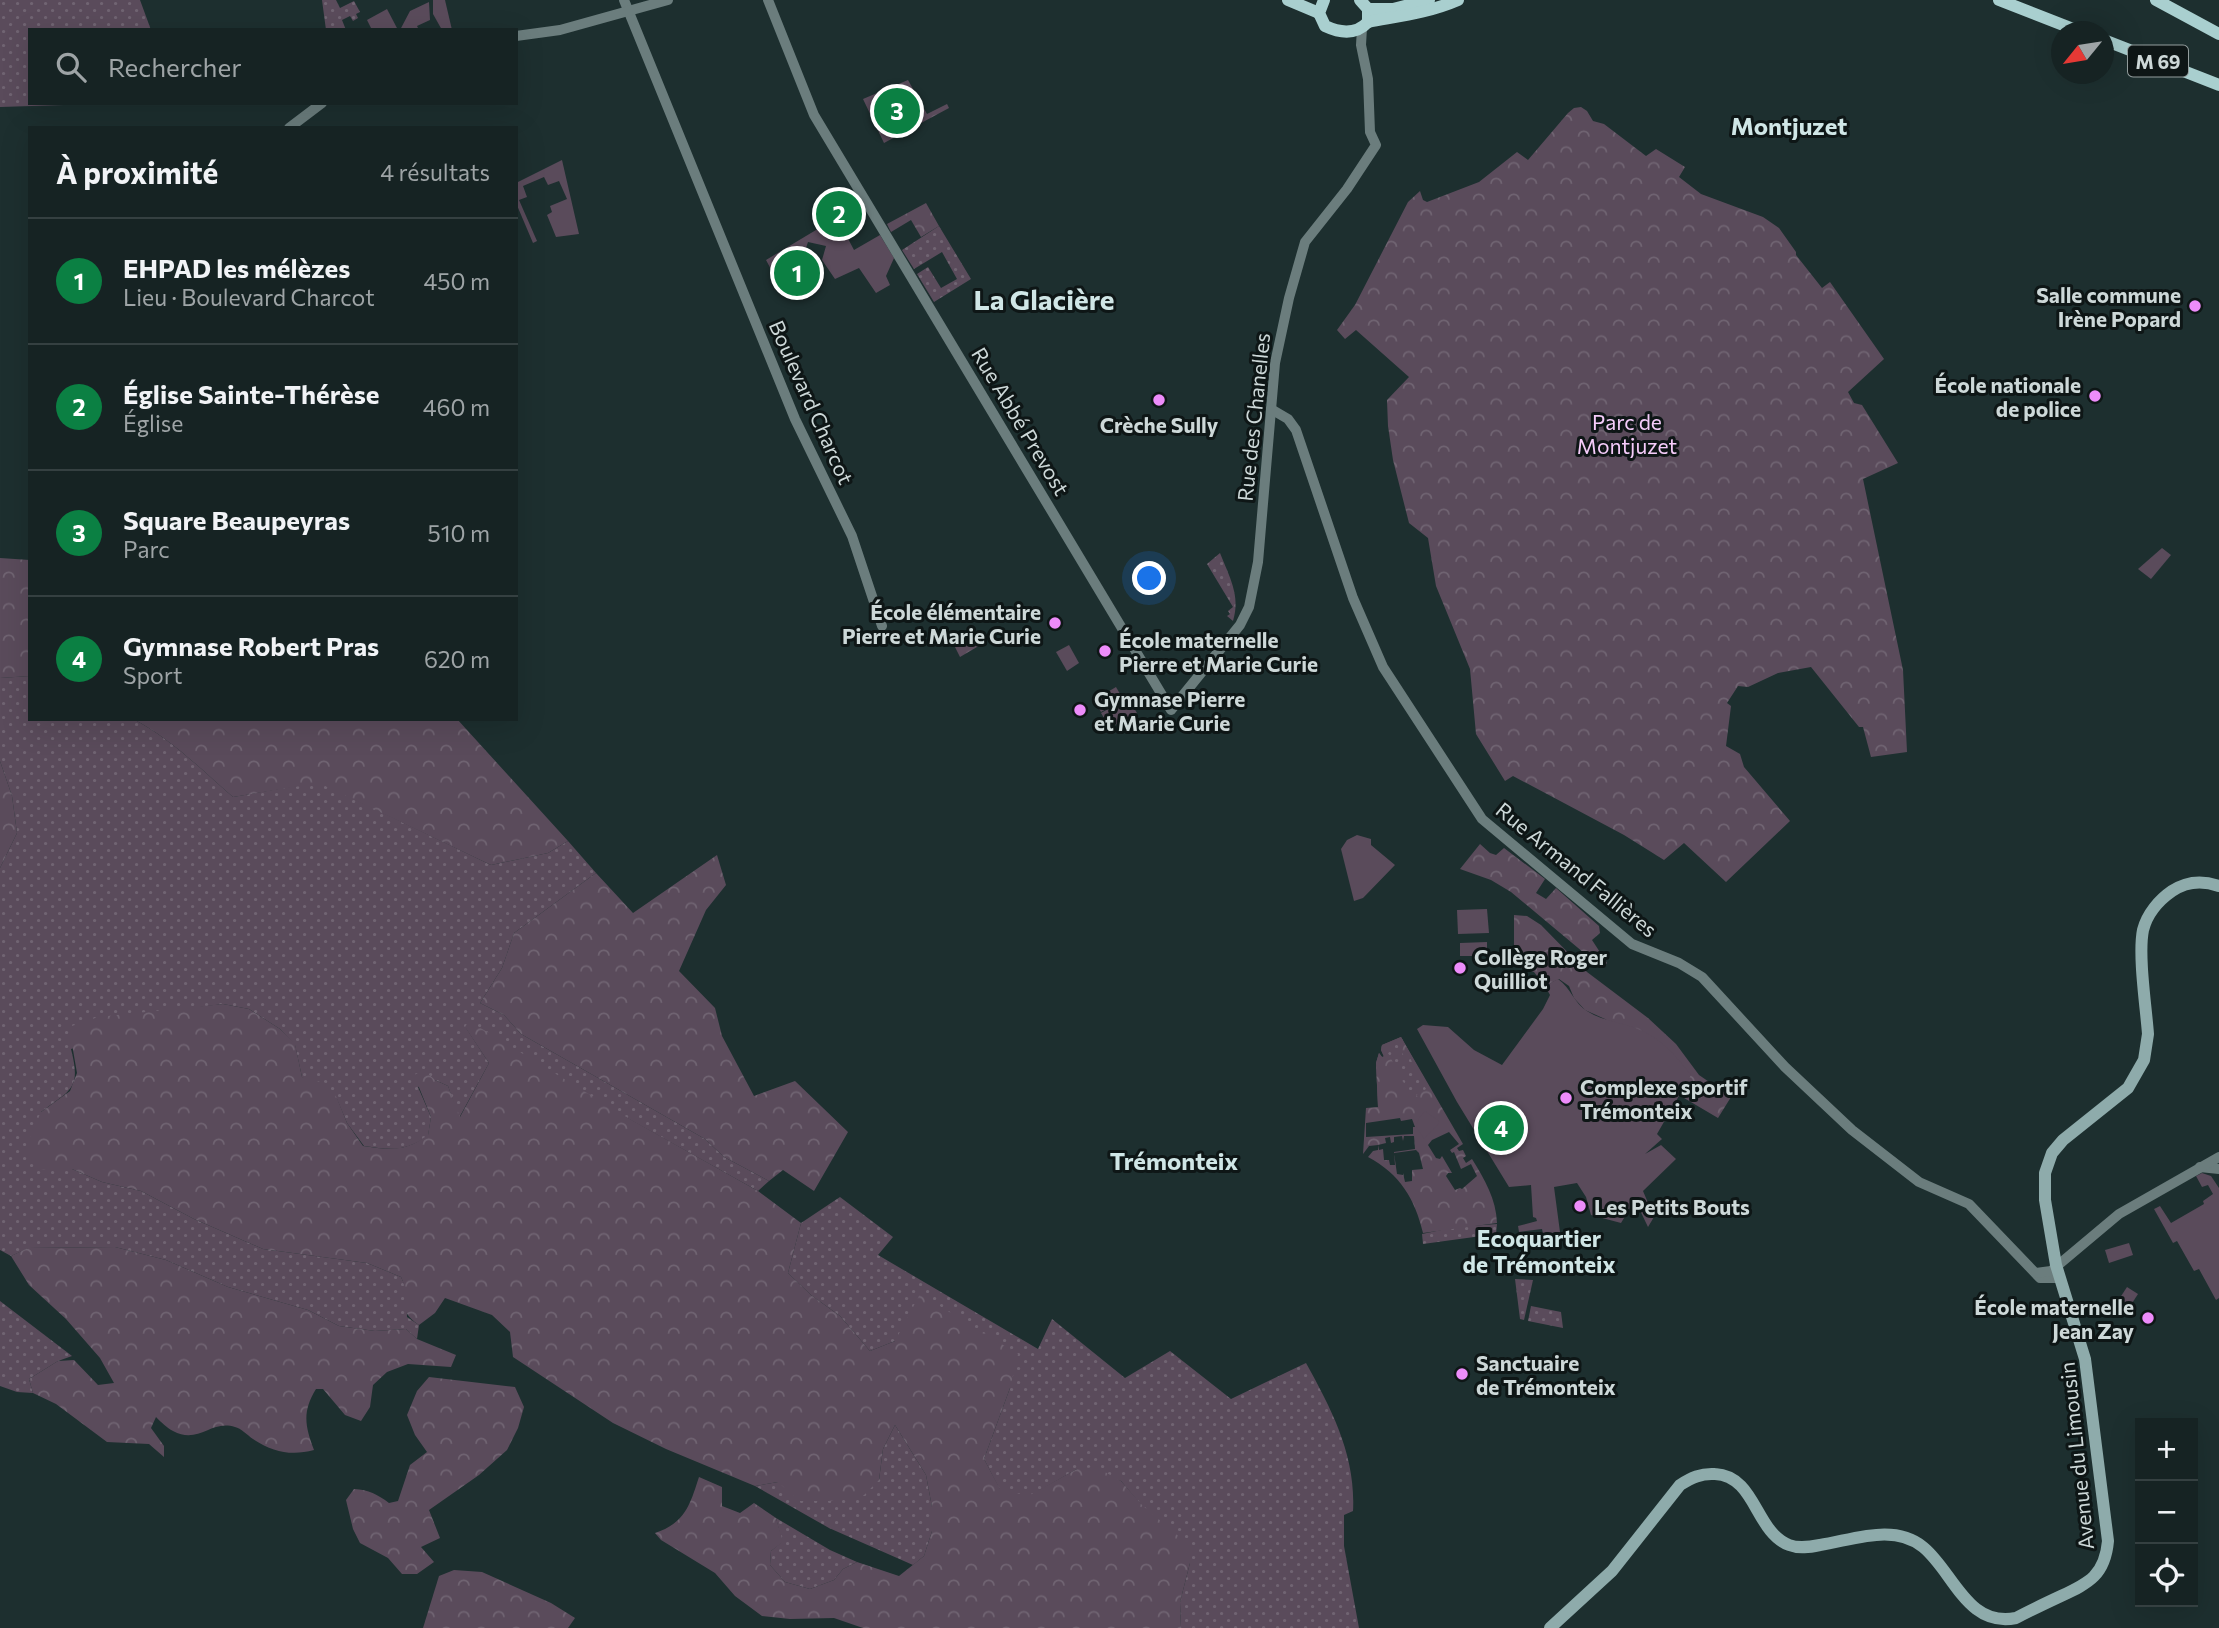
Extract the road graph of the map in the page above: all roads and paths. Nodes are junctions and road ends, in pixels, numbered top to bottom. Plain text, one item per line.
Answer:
1 (624, 0) edge
2 (668, 0) edge
3 (768, 0) edge
4 (1287, 0) edge
5 (1324, 0) edge
6 (1429, 0) edge
7 (1458, 0) edge
8 (1999, 0) edge
9 (2156, 0) edge
10 (629, 12) junction
11 (1319, 13) junction
12 (1365, 14) edge
13 (2053, 21) edge
14 (1347, 32) junction
15 (2219, 34) edge
16 (518, 36) edge
17 (2114, 44) edge
18 (1360, 45) junction
19 (2219, 85) edge
20 (319, 105) edge
21 (292, 126) edge
22 (1271, 409) junction
23 (883, 626) dead end
24 (1171, 710) joint
25 (2219, 886) edge
26 (2219, 1157) edge
27 (2200, 1167) junction
28 (2219, 1169) edge
29 (2058, 1272) junction
30 (1550, 1628) edge

1 - 10 street, Boulevard Charcot
2 - 10 street
3 - 24 street, Rue Abbé Prevost
4 - 11 main road
5 - 11 main road
6 - 12 main road
7 - 12 main road
8 - 13 main road
9 - 15 main road, M 69
10 - 16 street
10 - 23 street, Boulevard Charcot
11 - 14 main road
12 - 14 main road
12 - 18 street, Rue des Chanelles
14 - 18 street
17 - 19 main road, M 69
18 - 22 street, Rue des Chanelles
20 - 21 street
22 - 24 street, Rue des Chanelles
22 - 29 street, Rue Armand Fallières
25 - 29 main road, Avenue du Limousin
26 - 27 street
27 - 28 street
27 - 29 street
29 - 30 main road, Avenue du Limousin

